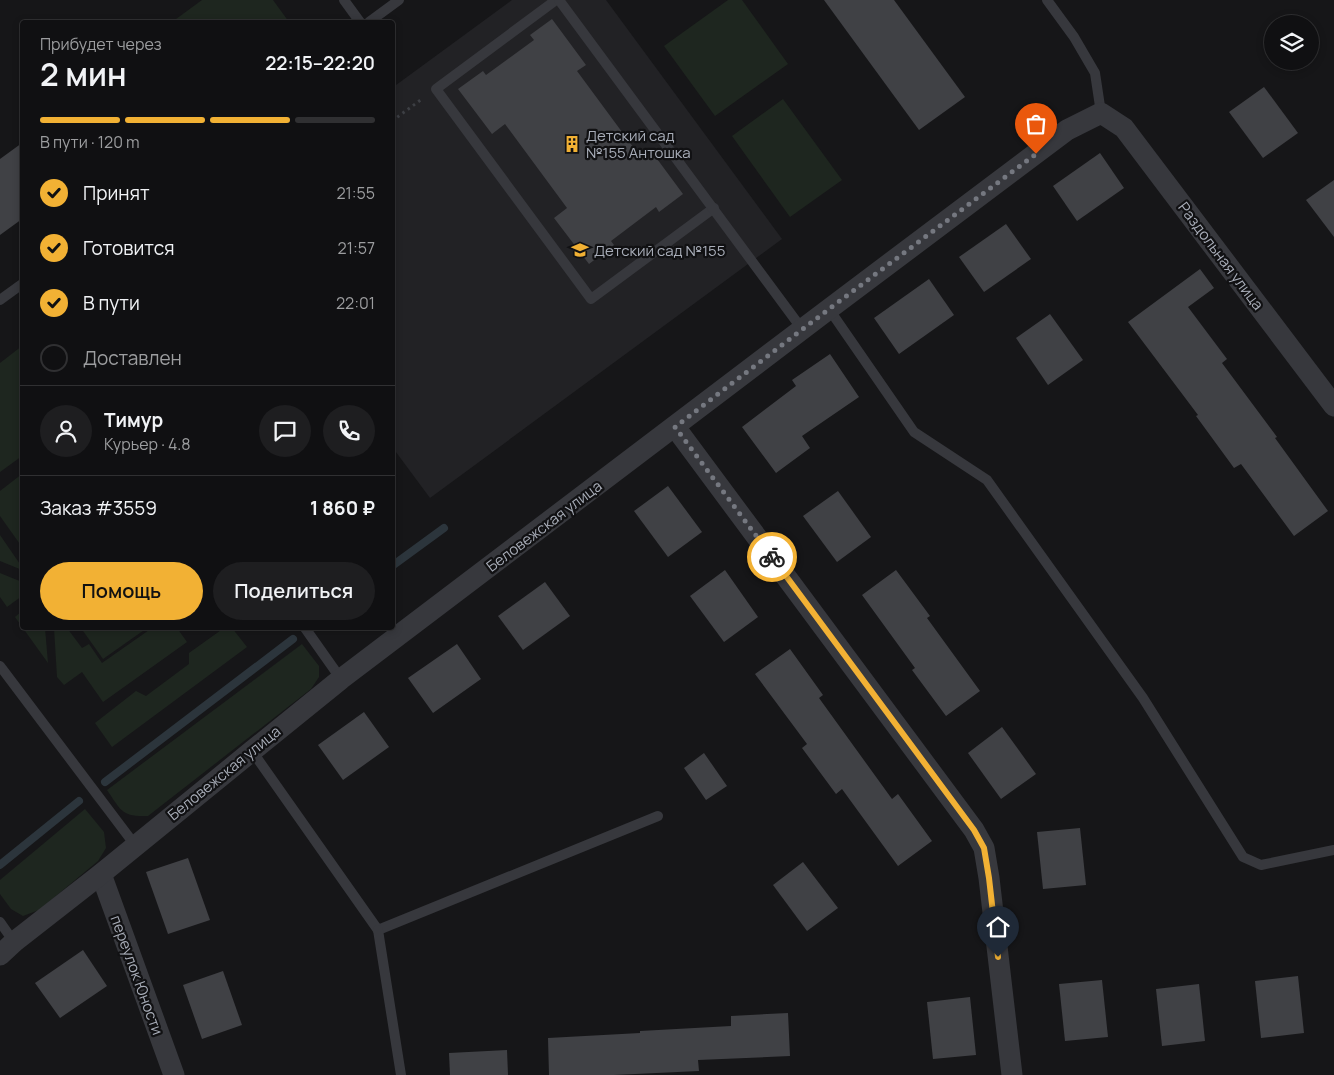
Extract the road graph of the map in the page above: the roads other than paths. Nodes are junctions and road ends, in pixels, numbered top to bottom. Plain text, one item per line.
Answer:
1 (344, 0) edge
2 (399, 0) edge
3 (558, 0) edge
4 (1047, 0) edge
5 (359, 20) edge
6 (372, 20) edge
7 (1101, 113) junction
8 (714, 208) junction
9 (20, 285) edge
10 (0, 300) edge
11 (829, 309) junction
12 (802, 329) junction
13 (1334, 406) edge
14 (675, 427) junction
15 (306, 630) edge
16 (0, 666) edge
17 (341, 679) junction
18 (252, 750) junction
19 (658, 816) dead end
20 (135, 845) junction
21 (1334, 850) edge
22 (101, 874) junction
23 (0, 922) edge
24 (378, 930) junction
25 (7, 948) edge
26 (174, 1075) edge
27 (401, 1075) edge
28 (1012, 1075) edge

1 - 5 lane
2 - 6 lane
3 - 8 lane
3 - 8 lane
4 - 7 lane
7 - 11 street, Беловежская улица
7 - 13 street, Раздольная улица
8 - 12 lane
9 - 10 lane
11 - 12 street, Беловежская улица
11 - 21 lane
12 - 14 street, Беловежская улица
14 - 17 street, Беловежская улица
14 - 28 street
15 - 17 lane
16 - 20 lane
17 - 18 street, Беловежская улица
18 - 20 street, Беловежская улица
18 - 24 lane
19 - 24 lane
20 - 22 street, Беловежская улица
22 - 25 street, Беловежская улица
22 - 26 street, переулок Юности
23 - 25 lane
24 - 27 lane

